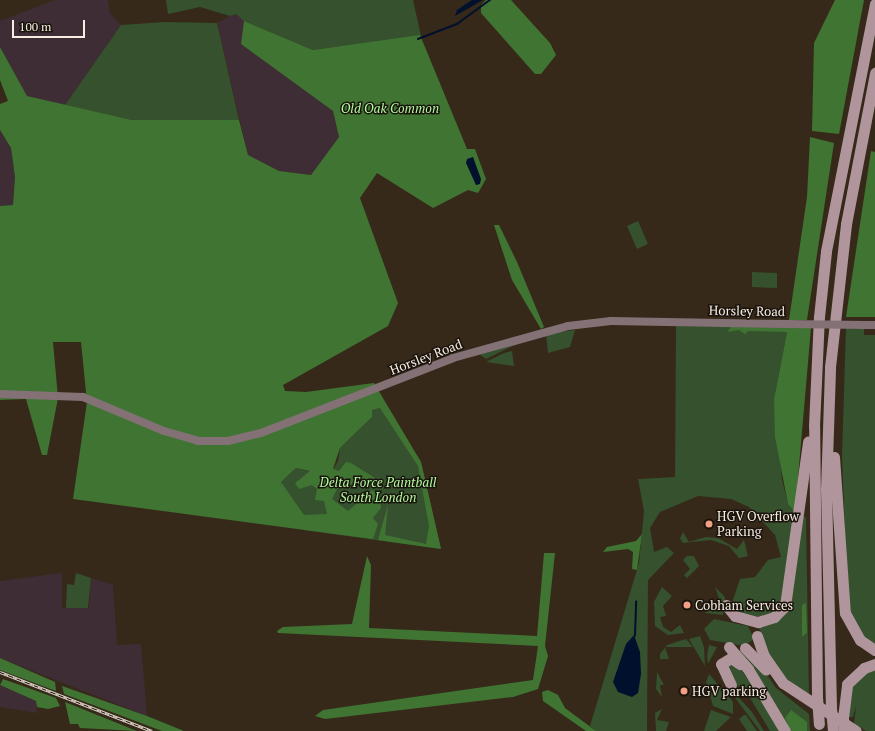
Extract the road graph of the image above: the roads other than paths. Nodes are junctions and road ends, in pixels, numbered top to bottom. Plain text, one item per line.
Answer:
1 (875, 4) edge
2 (875, 73) edge
3 (875, 325) edge
4 (814, 386) junction
5 (0, 394) edge
6 (829, 422) junction
7 (726, 605) dead end
8 (757, 636) dead end
9 (729, 647) dead end
10 (745, 648) dead end
11 (875, 650) edge
12 (875, 664) edge
13 (752, 676) junction
14 (731, 685) dead end
15 (819, 728) edge
16 (785, 731) edge
17 (833, 731) edge
18 (843, 731) edge
19 (856, 731) edge

1 - 4 highway
2 - 6 highway
3 - 5 street, Horsley Road, bridge
4 - 7 highway
4 - 15 highway, bridge
6 - 11 highway
6 - 17 highway, bridge
8 - 19 highway
9 - 13 highway
10 - 18 highway
12 - 18 highway, bridge
13 - 14 highway
13 - 16 highway

